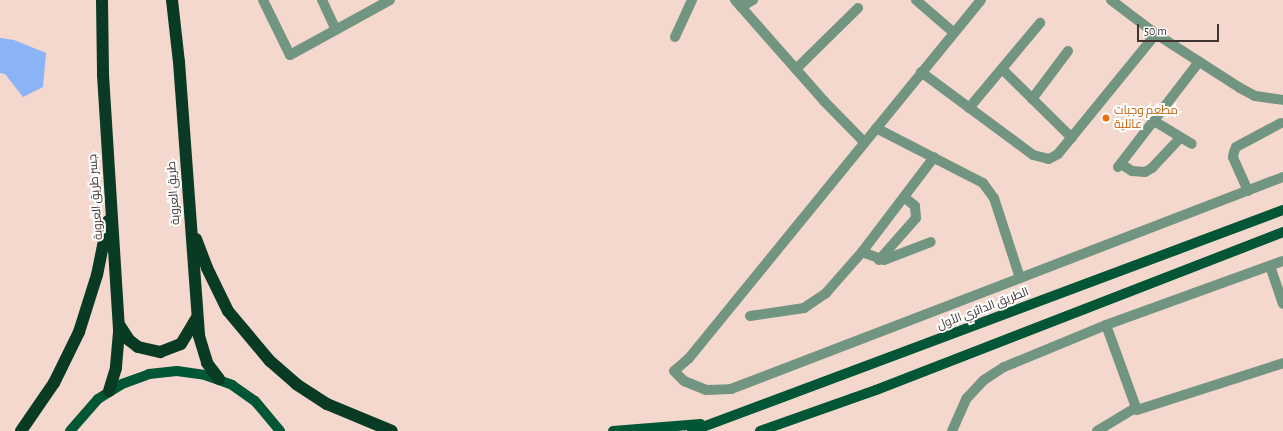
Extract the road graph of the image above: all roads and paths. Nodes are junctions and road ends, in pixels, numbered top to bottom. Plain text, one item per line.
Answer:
1 (102, 0) edge
2 (172, 0) edge
3 (263, 0) edge
4 (322, 0) edge
5 (692, 0) edge
6 (753, 0) edge
7 (916, 0) edge
8 (981, 0) edge
9 (1111, 0) edge
10 (384, 1) edge
11 (738, 3) edge
12 (858, 8) dead end
13 (1040, 23) dead end
14 (336, 30) junction
15 (953, 32) junction
16 (1156, 34) junction
17 (675, 37) dead end
18 (1068, 51) dead end
19 (1199, 62) junction
20 (796, 69) junction
21 (1002, 69) junction
22 (921, 72) junction
23 (1032, 99) junction
24 (1283, 100) edge
25 (969, 108) junction
26 (1154, 121) junction
27 (1281, 123) dead end
28 (876, 128) junction
29 (1181, 137) junction
30 (1072, 138) junction
31 (864, 142) junction
32 (1192, 144) dead end
33 (934, 157) junction
34 (1283, 177) edge
35 (1248, 191) junction
36 (904, 197) junction
37 (111, 207) junction
38 (1283, 210) edge
39 (190, 216) junction
40 (1283, 232) edge
41 (931, 242) dead end
42 (862, 252) junction
43 (879, 260) junction
44 (1283, 261) edge
45 (1270, 266) junction
46 (1020, 278) junction
47 (1283, 304) edge
48 (750, 316) dead end
49 (197, 317) junction
50 (119, 323) junction
51 (1106, 325) junction
52 (1283, 363) edge
53 (219, 379) junction
54 (109, 391) junction
55 (1135, 408) junction
56 (786, 422) junction
57 (717, 423) junction
58 (21, 431) edge
59 (70, 431) edge
60 (280, 431) edge
61 (392, 431) edge
62 (613, 431) edge
63 (692, 431) edge
64 (760, 431) edge
65 (772, 431) edge
66 (952, 431) edge
67 (1097, 431) edge

1 - 37 highway, جسر طريق العروبة
2 - 39 highway, طريق العروبة
3 - 14 street
4 - 14 street
5 - 17 street
6 - 11 street
7 - 15 street
8 - 15 street
9 - 16 street
10 - 14 street
11 - 20 street
12 - 20 street
13 - 21 street
15 - 22 street
16 - 19 street
16 - 30 street
18 - 23 street
19 - 24 street
19 - 26 street
20 - 31 street
21 - 23 street
21 - 25 street
22 - 25 street
22 - 28 street
23 - 30 street
25 - 30 street
26 - 29 street
26 - 29 street
27 - 35 street
28 - 31 street
28 - 33 street
29 - 32 street
31 - 46 street
33 - 36 street
33 - 46 street
34 - 35 street
35 - 46 street
36 - 42 street
36 - 43 street
37 - 50 highway, جسر طريق العروبة
37 - 58 highway
38 - 57 main road, الطريق الدائري الأول
39 - 49 highway, طريق العروبة
39 - 61 highway
40 - 56 main road
41 - 43 street
42 - 43 street
42 - 48 street
44 - 45 street
45 - 47 street
45 - 51 street
49 - 50 highway
49 - 53 highway, طريق العروبة
50 - 54 highway, جسر طريق العروبة
51 - 55 street
51 - 66 street
52 - 55 street
53 - 54 main road
53 - 60 main road
54 - 59 main road
55 - 67 street
56 - 64 main road
56 - 65 main road
57 - 62 main road
57 - 63 main road, الطريق الدائري الأول

